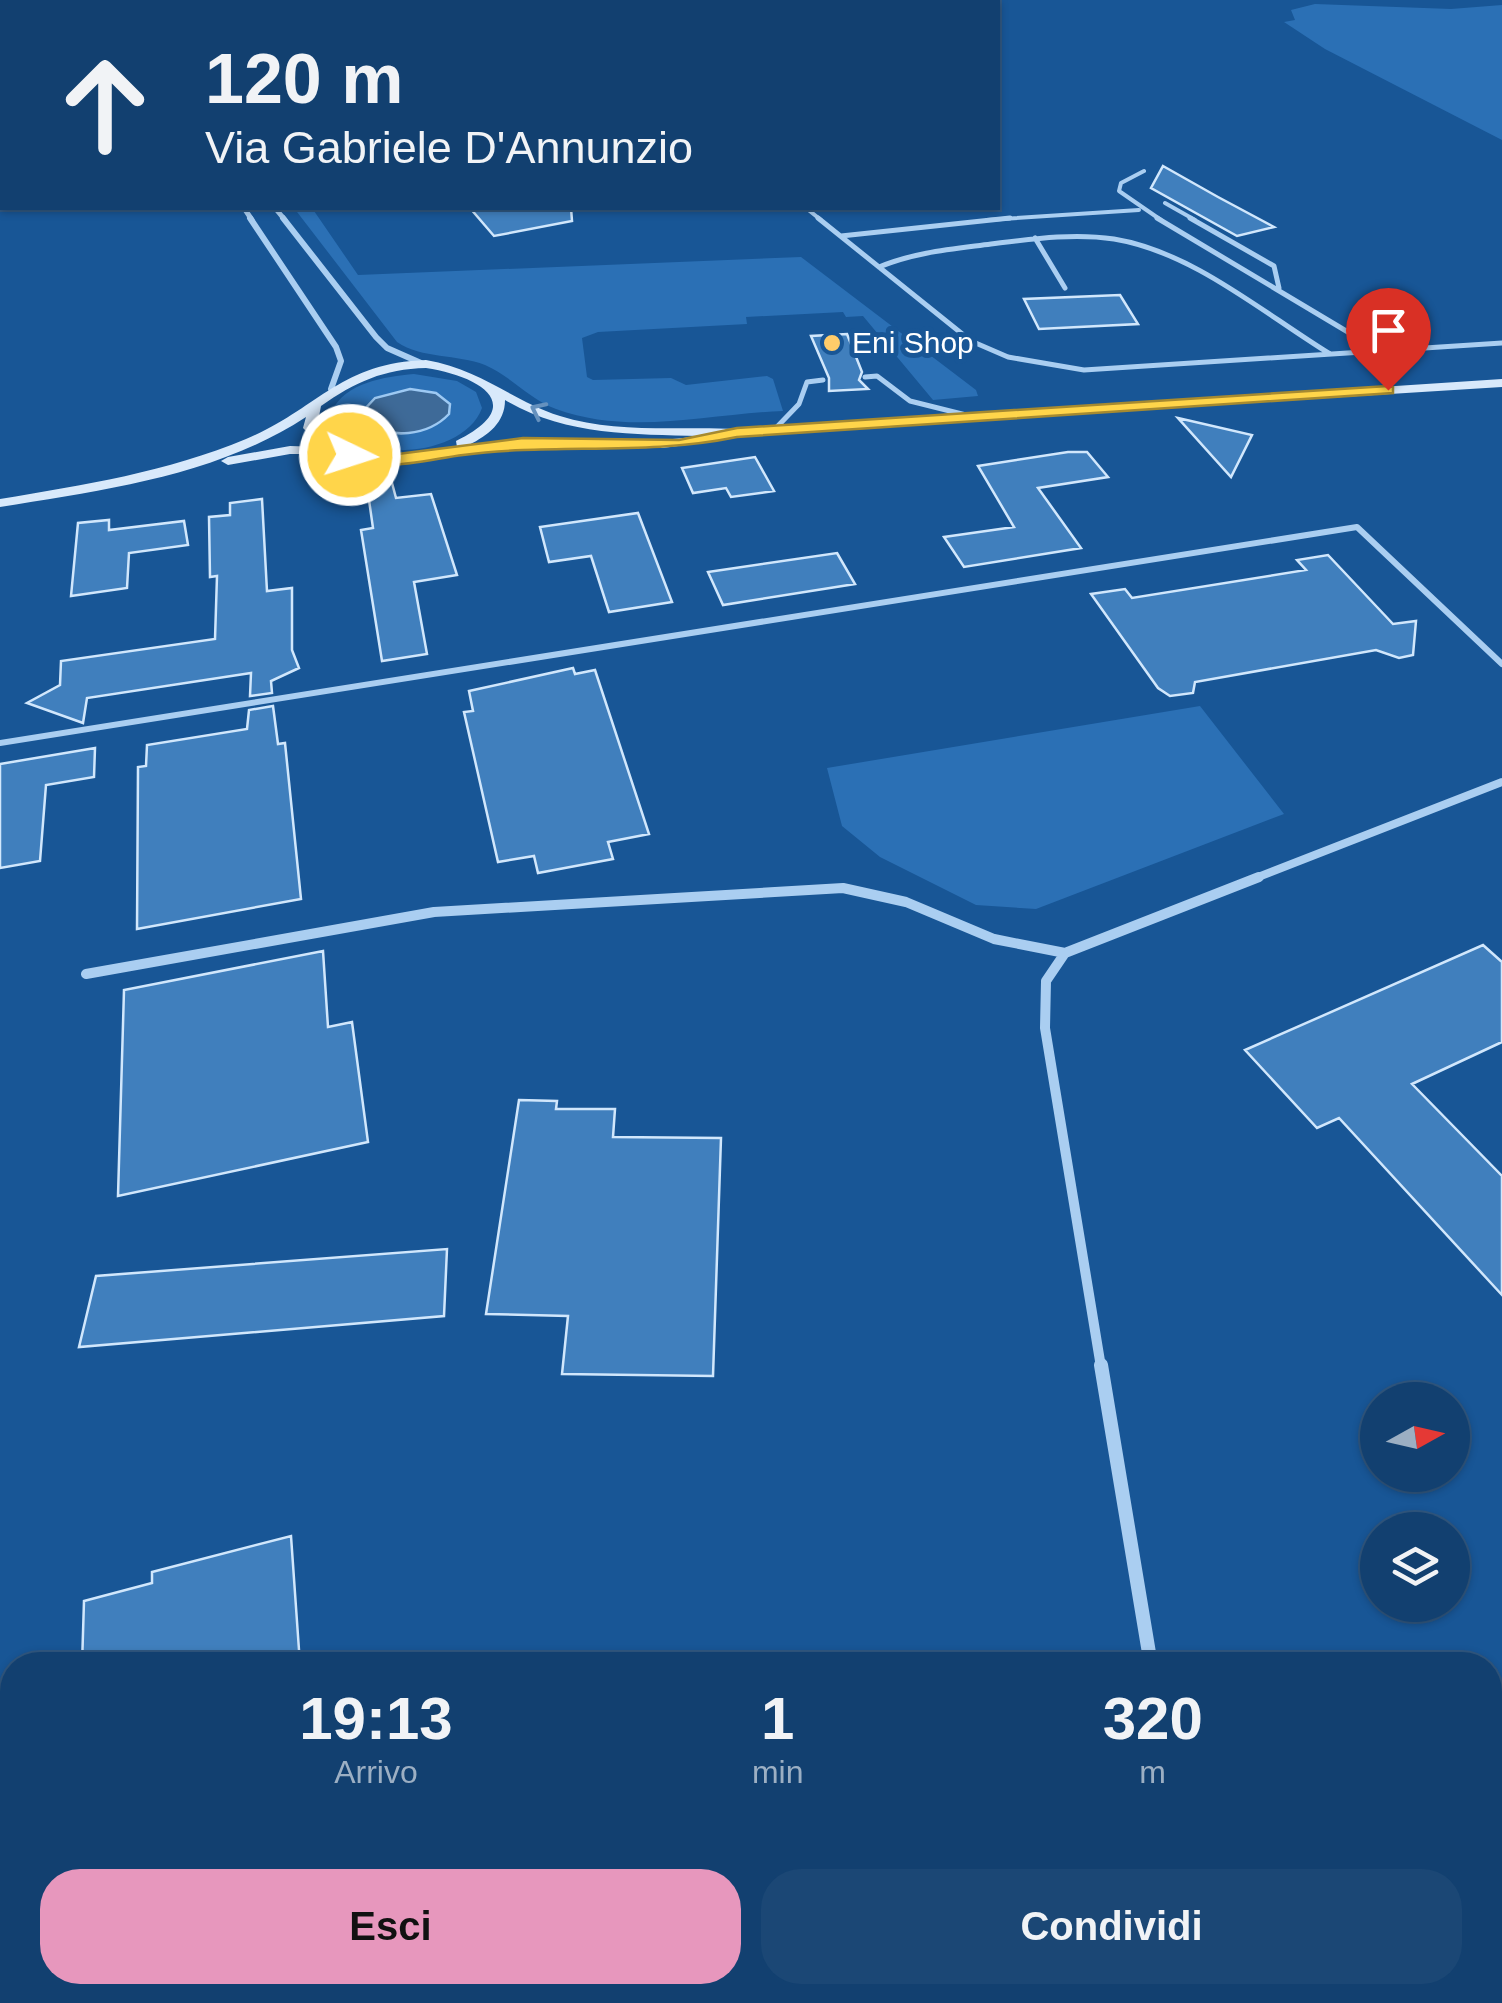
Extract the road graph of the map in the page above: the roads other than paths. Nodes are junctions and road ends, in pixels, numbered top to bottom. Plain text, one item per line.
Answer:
1 (1144, 171) dead end
2 (1165, 204) dead end
3 (245, 210) edge
4 (276, 210) edge
5 (808, 210) edge
6 (1144, 210) junction
7 (840, 236) junction
8 (1035, 238) junction
9 (879, 267) junction
10 (1065, 288) dead end
11 (1280, 288) junction
12 (1502, 343) edge
13 (1378, 350) junction
14 (1330, 354) junction
15 (421, 363) junction
16 (865, 377) dead end
17 (824, 380) dead end
18 (1502, 383) edge
19 (494, 387) junction
20 (331, 389) junction
21 (315, 406) junction
22 (970, 416) junction
23 (774, 430) junction
24 (737, 433) junction
25 (340, 452) junction
26 (436, 453) junction
27 (116, 484) junction
28 (0, 503) edge
29 (1502, 664) edge
30 (0, 743) edge
31 (1502, 782) edge
32 (1065, 953) junction
33 (86, 974) dead end
34 (1150, 1652) edge

1 - 6 lane
2 - 11 lane
3 - 20 street
4 - 15 street
5 - 7 lane
6 - 7 lane
6 - 11 lane
7 - 9 lane
8 - 9 lane
8 - 10 lane
8 - 14 lane
9 - 14 lane
11 - 13 lane
12 - 13 lane
13 - 14 lane
15 - 19 main road
15 - 20 main road
16 - 22 lane
17 - 23 lane
18 - 22 main road
24 -> 19 main road
19 - 26 main road
20 - 21 main road
21 - 25 main road
21 - 27 main road
22 - 23 main road
23 - 24 main road
24 - 26 main road
25 - 26 main road
25 - 27 main road
27 - 28 main road
29 - 30 lane
31 - 32 street
32 - 33 street
32 - 34 street

